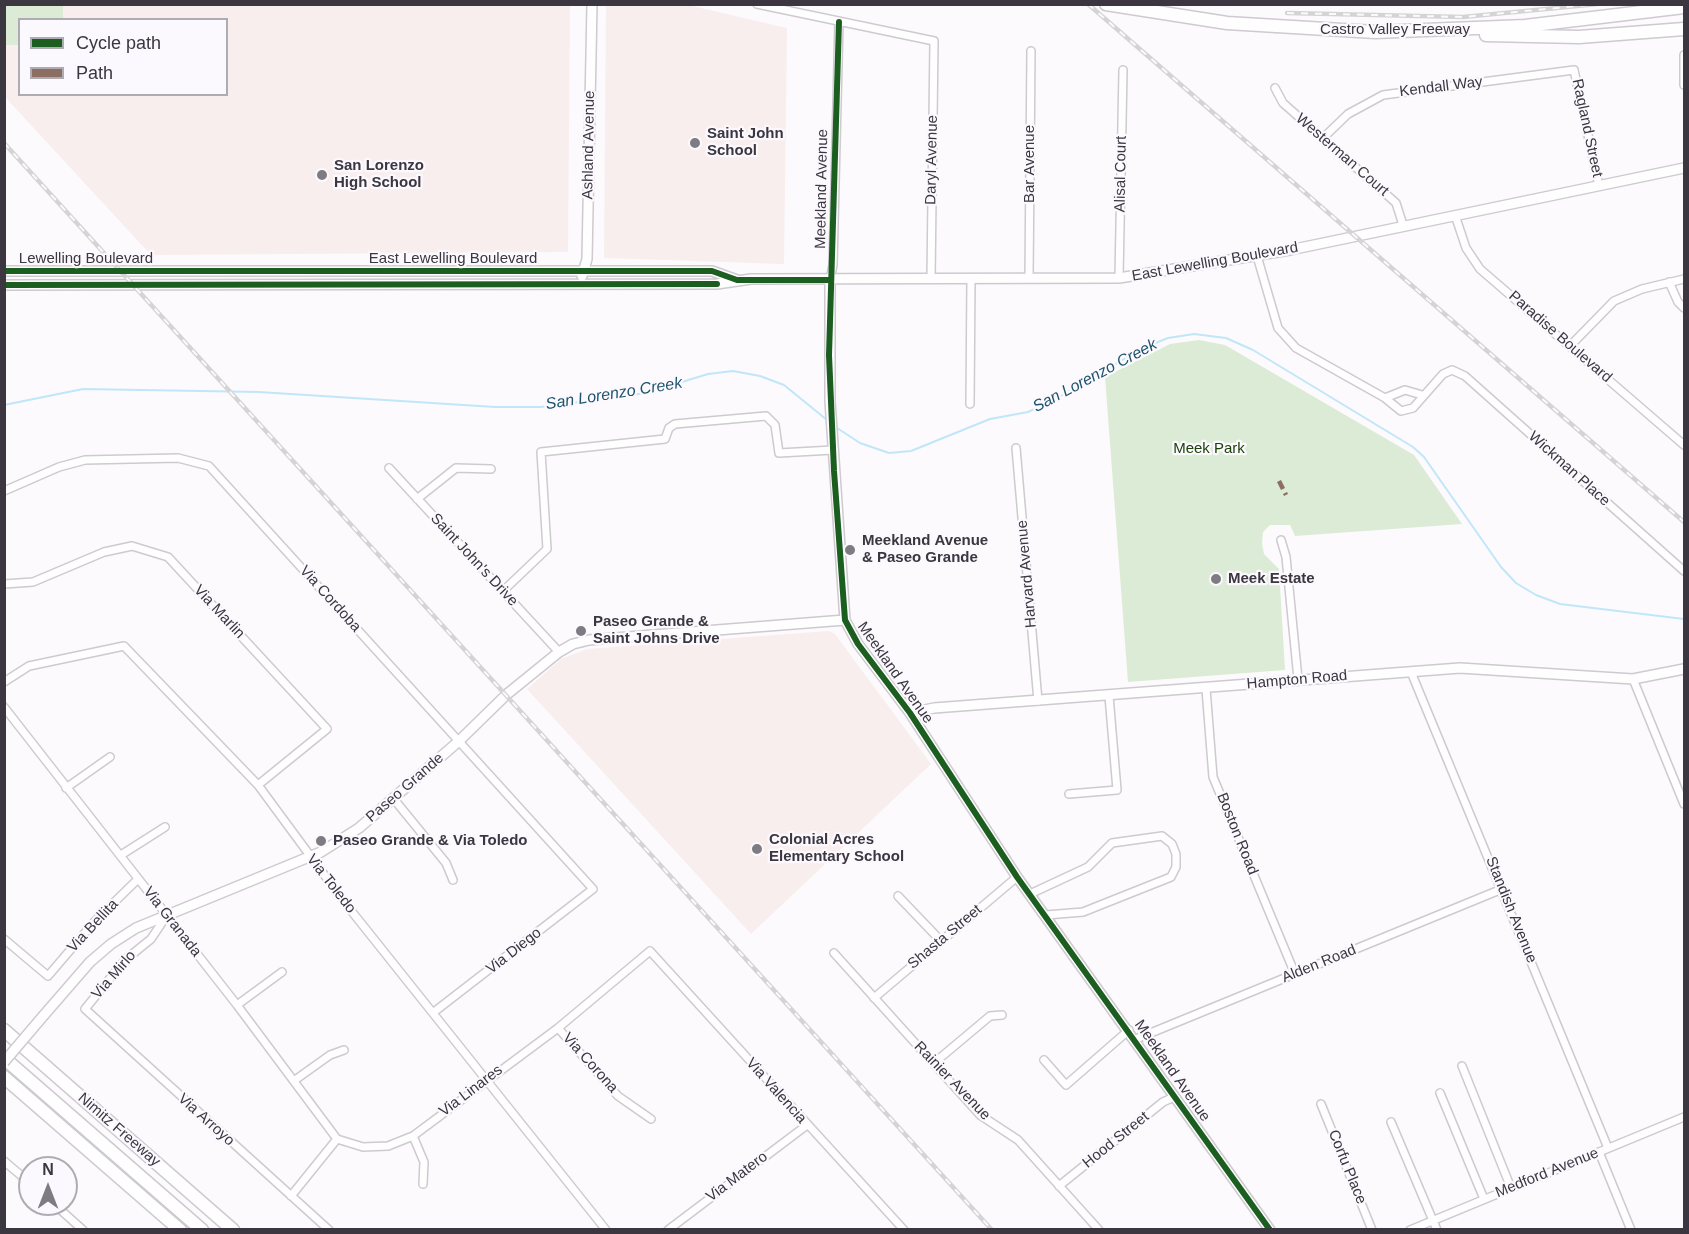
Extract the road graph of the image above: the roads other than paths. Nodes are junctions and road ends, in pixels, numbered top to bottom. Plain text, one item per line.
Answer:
1 (591, 4) edge
2 (757, 4) edge
3 (1106, 4) edge
4 (1684, 7) edge
5 (838, 22) junction
6 (1684, 29) edge
7 (1449, 31) junction
8 (1030, 51) dead end
9 (1684, 56) edge
10 (1123, 70) dead end
11 (1574, 70) joint
12 (1684, 85) edge
13 (1275, 88) dead end
14 (1323, 138) junction
15 (1684, 168) edge
16 (1599, 186) junction
17 (1455, 216) junction
18 (1403, 225) junction
19 (1257, 256) junction
20 (168, 270) joint
21 (365, 270) junction
22 (584, 270) junction
23 (4, 271) edge
24 (931, 278) junction
25 (971, 278) junction
26 (1029, 278) junction
27 (1119, 278) junction
28 (1684, 279) edge
29 (737, 280) junction
30 (830, 280) junction
31 (1669, 282) junction
32 (172, 284) joint
33 (579, 284) junction
34 (4, 285) edge
35 (366, 285) junction
36 (1684, 308) edge
37 (1570, 346) junction
38 (1422, 395) junction
39 (1385, 398) junction
40 (970, 404) dead end
41 (832, 445) junction
42 (1684, 445) edge
43 (1016, 448) dead end
44 (389, 468) dead end
45 (491, 469) dead end
46 (4, 491) edge
47 (417, 499) junction
48 (1281, 540) dead end
49 (1684, 571) edge
50 (4, 584) edge
51 (503, 591) junction
52 (845, 620) junction
53 (559, 652) junction
54 (1684, 669) edge
55 (1412, 672) junction
56 (1298, 679) junction
57 (1633, 679) junction
58 (4, 682) edge
59 (1206, 688) junction
60 (1109, 696) junction
61 (1038, 701) junction
62 (4, 707) edge
63 (910, 713) junction
64 (459, 741) junction
65 (110, 757) dead end
66 (258, 785) junction
67 (66, 788) junction
68 (1069, 794) dead end
69 (393, 798) junction
70 (1684, 804) edge
71 (165, 827) dead end
72 (121, 855) junction
73 (310, 856) junction
74 (1017, 877) junction
75 (138, 879) junction
76 (453, 880) dead end
77 (593, 889) joint
78 (1502, 889) junction
79 (1030, 894) junction
80 (898, 896) dead end
81 (167, 915) junction
82 (1046, 915) junction
83 (4, 939) edge
84 (941, 941) junction
85 (650, 951) joint
86 (834, 953) dead end
87 (282, 972) dead end
88 (1295, 974) junction
89 (874, 998) junction
90 (237, 1005) junction
91 (85, 1009) joint
92 (434, 1012) junction
93 (1002, 1015) dead end
94 (558, 1028) junction
95 (4, 1030) edge
96 (1129, 1030) junction
97 (1136, 1039) junction
98 (344, 1050) dead end
99 (4, 1060) edge
100 (1044, 1060) dead end
101 (934, 1063) junction
102 (1462, 1066) dead end
103 (4, 1077) edge
104 (295, 1080) junction
105 (485, 1080) junction
106 (1440, 1093) dead end
107 (1174, 1097) junction
108 (1321, 1104) dead end
109 (1684, 1117) edge
110 (651, 1119) dead end
111 (1391, 1122) dead end
112 (807, 1125) junction
113 (413, 1136) junction
114 (337, 1138) junction
115 (1608, 1148) junction
116 (1599, 1152) junction
117 (4, 1161) edge
118 (18, 1173) edge
119 (423, 1184) dead end
120 (1059, 1186) junction
121 (1511, 1188) junction
122 (291, 1196) junction
123 (1484, 1199) junction
124 (67, 1216) edge
125 (1434, 1220) junction
126 (83, 1230) edge
127 (180, 1230) edge
128 (202, 1230) edge
129 (233, 1230) edge
130 (329, 1230) edge
131 (606, 1230) edge
132 (668, 1230) edge
133 (904, 1230) edge
134 (1099, 1230) edge
135 (1270, 1230) edge
136 (1372, 1230) edge
137 (1410, 1230) edge
138 (1437, 1230) edge
139 (1631, 1230) edge

1 - 22 main road, Ashland Avenue
2 - 5 street
3 - 7 highway, Castro Valley Freeway
4 - 7 highway, Castro Valley Freeway
5 - 24 street, Daryl Avenue
5 - 30 street, Meekland Avenue
6 - 7 highway
8 - 26 street, Bar Avenue
9 - 12 street
10 - 27 street, Alisal Court
11 - 14 street, Kendall Way
11 - 16 street, Ragland Street
13 - 14 street, Westerman Court
14 - 18 street, Westerman Court
15 - 16 main road, East Lewelling Boulevard
16 - 17 main road, East Lewelling Boulevard
17 - 18 main road, East Lewelling Boulevard
17 - 37 street, Paradise Boulevard
18 - 19 main road, East Lewelling Boulevard
19 - 27 main road, East Lewelling Boulevard
19 - 39 street
20 - 21 main road, East Lewelling Boulevard
20 - 23 main road, Lewelling Boulevard
21 - 22 main road, East Lewelling Boulevard
21 - 35 main road
22 - 29 main road, East Lewelling Boulevard
22 - 33 main road, Ashland Avenue
24 - 25 main road, East Lewelling Boulevard
24 - 30 main road, East Lewelling Boulevard
25 - 26 main road, East Lewelling Boulevard
25 - 40 street
26 - 27 main road, East Lewelling Boulevard
28 - 31 street
29 - 30 main road, East Lewelling Boulevard
29 - 33 main road, East Lewelling Boulevard
30 - 41 main road, Meekland Avenue
31 - 36 street
31 - 37 street
32 - 34 main road, Lewelling Boulevard
32 - 35 main road, East Lewelling Boulevard
33 - 35 main road, East Lewelling Boulevard
37 - 42 street, Paradise Boulevard
38 - 39 street
38 - 39 street
38 - 49 street, Wickman Place
41 - 51 street
41 - 52 main road, Meekland Avenue
43 - 61 street, Harvard Avenue
44 - 47 street, Saint John's Drive
45 - 47 street
46 - 64 street, Via Cordoba
47 - 51 street, Saint John's Drive
48 - 56 street
50 - 66 street, Via Marlin
51 - 53 street, Saint John's Drive
52 - 53 main road, Paseo Grande
52 - 63 main road, Meekland Avenue
53 - 64 main road, Paseo Grande
54 - 57 main road, Hampton Road
55 - 56 main road, Hampton Road
55 - 57 main road, Hampton Road
55 - 78 street, Standish Avenue
56 - 59 main road, Hampton Road
57 - 70 street
58 - 66 street, Via Toledo
59 - 60 main road, Hampton Road
59 - 88 street, Boston Road
60 - 61 main road, Hampton Road
60 - 68 street
61 - 63 main road, Hampton Road
62 - 67 street, Via Granada
63 - 74 main road, Meekland Avenue
64 - 69 main road, Paseo Grande
64 - 77 street, Via Cordoba
65 - 67 street
66 - 73 street, Via Toledo
67 - 72 street, Via Granada
69 - 73 main road, Paseo Grande
69 - 76 street
71 - 72 street
72 - 75 street, Via Granada
73 - 81 main road, Paseo Grande
73 - 92 street, Via Toledo
74 - 79 main road, Meekland Avenue
74 - 84 street, Shasta Street
75 - 81 street, Via Granada
75 - 83 street, Via Bellita
77 - 92 street, Via Diego
78 - 88 street, Alden Road
78 - 115 street, Standish Avenue
79 - 82 main road, Meekland Avenue
79 - 82 street
80 - 84 street
81 - 90 street, Via Granada
81 - 91 street, Via Mirlo
81 - 99 main road, Paseo Grande, bridge
82 - 96 main road, Meekland Avenue
84 - 89 street, Shasta Street
85 - 94 street, Via Linares
85 - 112 street, Via Valencia
86 - 89 street, Rainier Avenue
87 - 90 street
88 - 97 street, Alden Road
89 - 101 street, Rainier Avenue
90 - 104 street, Via Granada
91 - 122 street, Via Arroyo
92 - 105 street, Via Toledo
93 - 101 street
94 - 105 street, Via Linares
94 - 110 street, Via Corona
95 - 129 highway, Nimitz Freeway
96 - 97 main road, Meekland Avenue
96 - 100 street
97 - 107 main road, Meekland Avenue
98 - 104 street
99 - 128 highway
101 - 120 street, Rainier Avenue
102 - 121 street
103 - 127 highway
104 - 114 street, Via Granada
105 - 113 street, Via Linares
105 - 131 street, Via Toledo
106 - 123 street
107 - 120 street, Hood Street
107 - 135 main road, Meekland Avenue
108 - 136 street, Corfu Place
109 - 115 street, Medford Avenue
111 - 125 street
112 - 132 street, Via Matero
112 - 133 street, Via Valencia
113 - 114 street, Via Linares
113 - 119 street
114 - 122 street
115 - 116 street, Medford Avenue
116 - 121 street, Medford Avenue
116 - 139 street
117 - 118 street
120 - 134 street, Rainier Avenue
121 - 123 street, Medford Avenue
122 - 130 street, Via Arroyo
123 - 125 street, Medford Avenue
124 - 126 street
125 - 137 street, Medford Avenue
125 - 138 street

